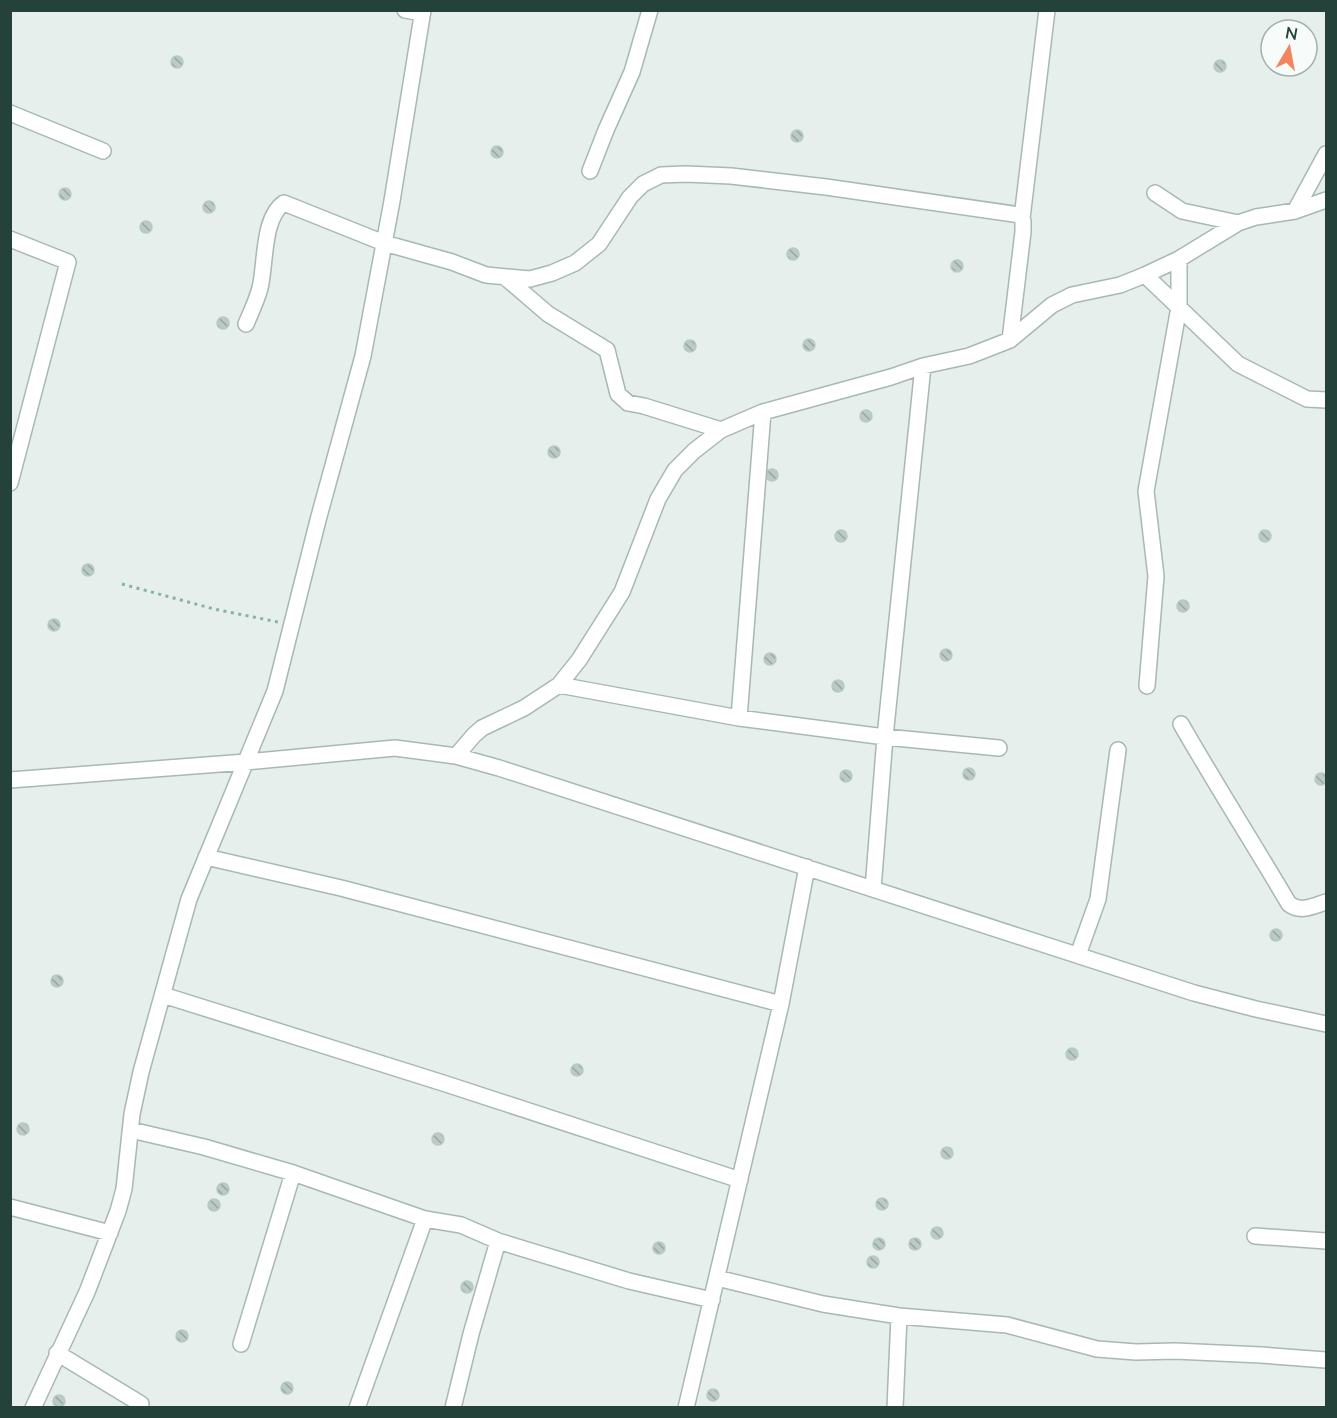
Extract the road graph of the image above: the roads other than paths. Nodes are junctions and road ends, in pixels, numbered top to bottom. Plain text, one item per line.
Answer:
1 (405, 10) edge
2 (650, 10) edge
3 (1047, 10) edge
4 (423, 12) edge
5 (10, 113) edge
6 (103, 151) dead end
7 (1326, 154) edge
8 (590, 171) dead end
9 (1155, 193) dead end
10 (1326, 200) edge
11 (1295, 211) junction
12 (1022, 218) junction
13 (1238, 223) junction
14 (10, 239) edge
15 (384, 243) junction
16 (1179, 259) junction
17 (1145, 275) junction
18 (506, 278) junction
19 (1179, 307) junction
20 (246, 324) dead end
21 (1010, 340) junction
22 (923, 366) junction
23 (1326, 400) edge
24 (763, 412) junction
25 (721, 430) junction
26 (10, 483) edge
27 (559, 685) junction
28 (1147, 686) dead end
29 (739, 718) junction
30 (1181, 724) dead end
31 (885, 737) junction
32 (999, 748) dead end
33 (1118, 750) dead end
34 (456, 756) junction
35 (246, 762) junction
36 (10, 780) edge
37 (206, 857) junction
38 (807, 867) junction
39 (873, 889) junction
40 (1326, 902) edge
41 (1078, 955) junction
42 (163, 994) junction
43 (781, 1004) junction
44 (1326, 1024) edge
45 (131, 1130) junction
46 (293, 1173) junction
47 (740, 1180) junction
48 (10, 1207) edge
49 (425, 1219) junction
50 (110, 1233) junction
51 (1255, 1236) dead end
52 (498, 1241) junction
53 (1326, 1241) edge
54 (717, 1278) junction
55 (712, 1300) junction
56 (899, 1316) junction
57 (241, 1344) dead end
58 (57, 1353) junction
59 (1326, 1360) edge
60 (141, 1404) dead end
61 (33, 1407) edge
62 (357, 1407) edge
63 (453, 1407) edge
64 (686, 1407) edge
65 (895, 1407) edge

1 - 4 street
2 - 8 street
3 - 12 street
4 - 15 street
5 - 6 street
7 - 11 street
9 - 13 street
10 - 11 street
11 - 13 street
12 - 18 street
12 - 21 street
13 - 16 street
14 - 26 street
15 - 18 street
15 - 20 street
15 - 35 street
16 - 17 street
16 - 19 street
17 - 19 street
17 - 21 street
18 - 25 street
19 - 23 street
19 - 28 street
21 - 22 street
22 - 24 street
22 - 31 street
24 - 25 street
24 - 29 street
25 - 27 street
27 - 29 street
27 - 34 street
29 - 31 street
30 - 40 street
31 - 32 street
31 - 39 street
33 - 41 street
34 - 35 street
34 - 38 street
35 - 36 street
35 - 37 street
37 - 42 street
37 - 43 street
38 - 39 street
38 - 43 street
39 - 41 street
41 - 44 street
42 - 45 street
42 - 47 street
43 - 47 street
45 - 46 street
45 - 50 street
46 - 49 street
46 - 57 street
47 - 54 street
48 - 50 street
49 - 52 street
49 - 62 street
50 - 58 street
51 - 53 street
52 - 55 street
52 - 63 street
54 - 55 street
54 - 56 street
55 - 64 street
56 - 59 street
56 - 65 street
58 - 60 street
58 - 61 street

